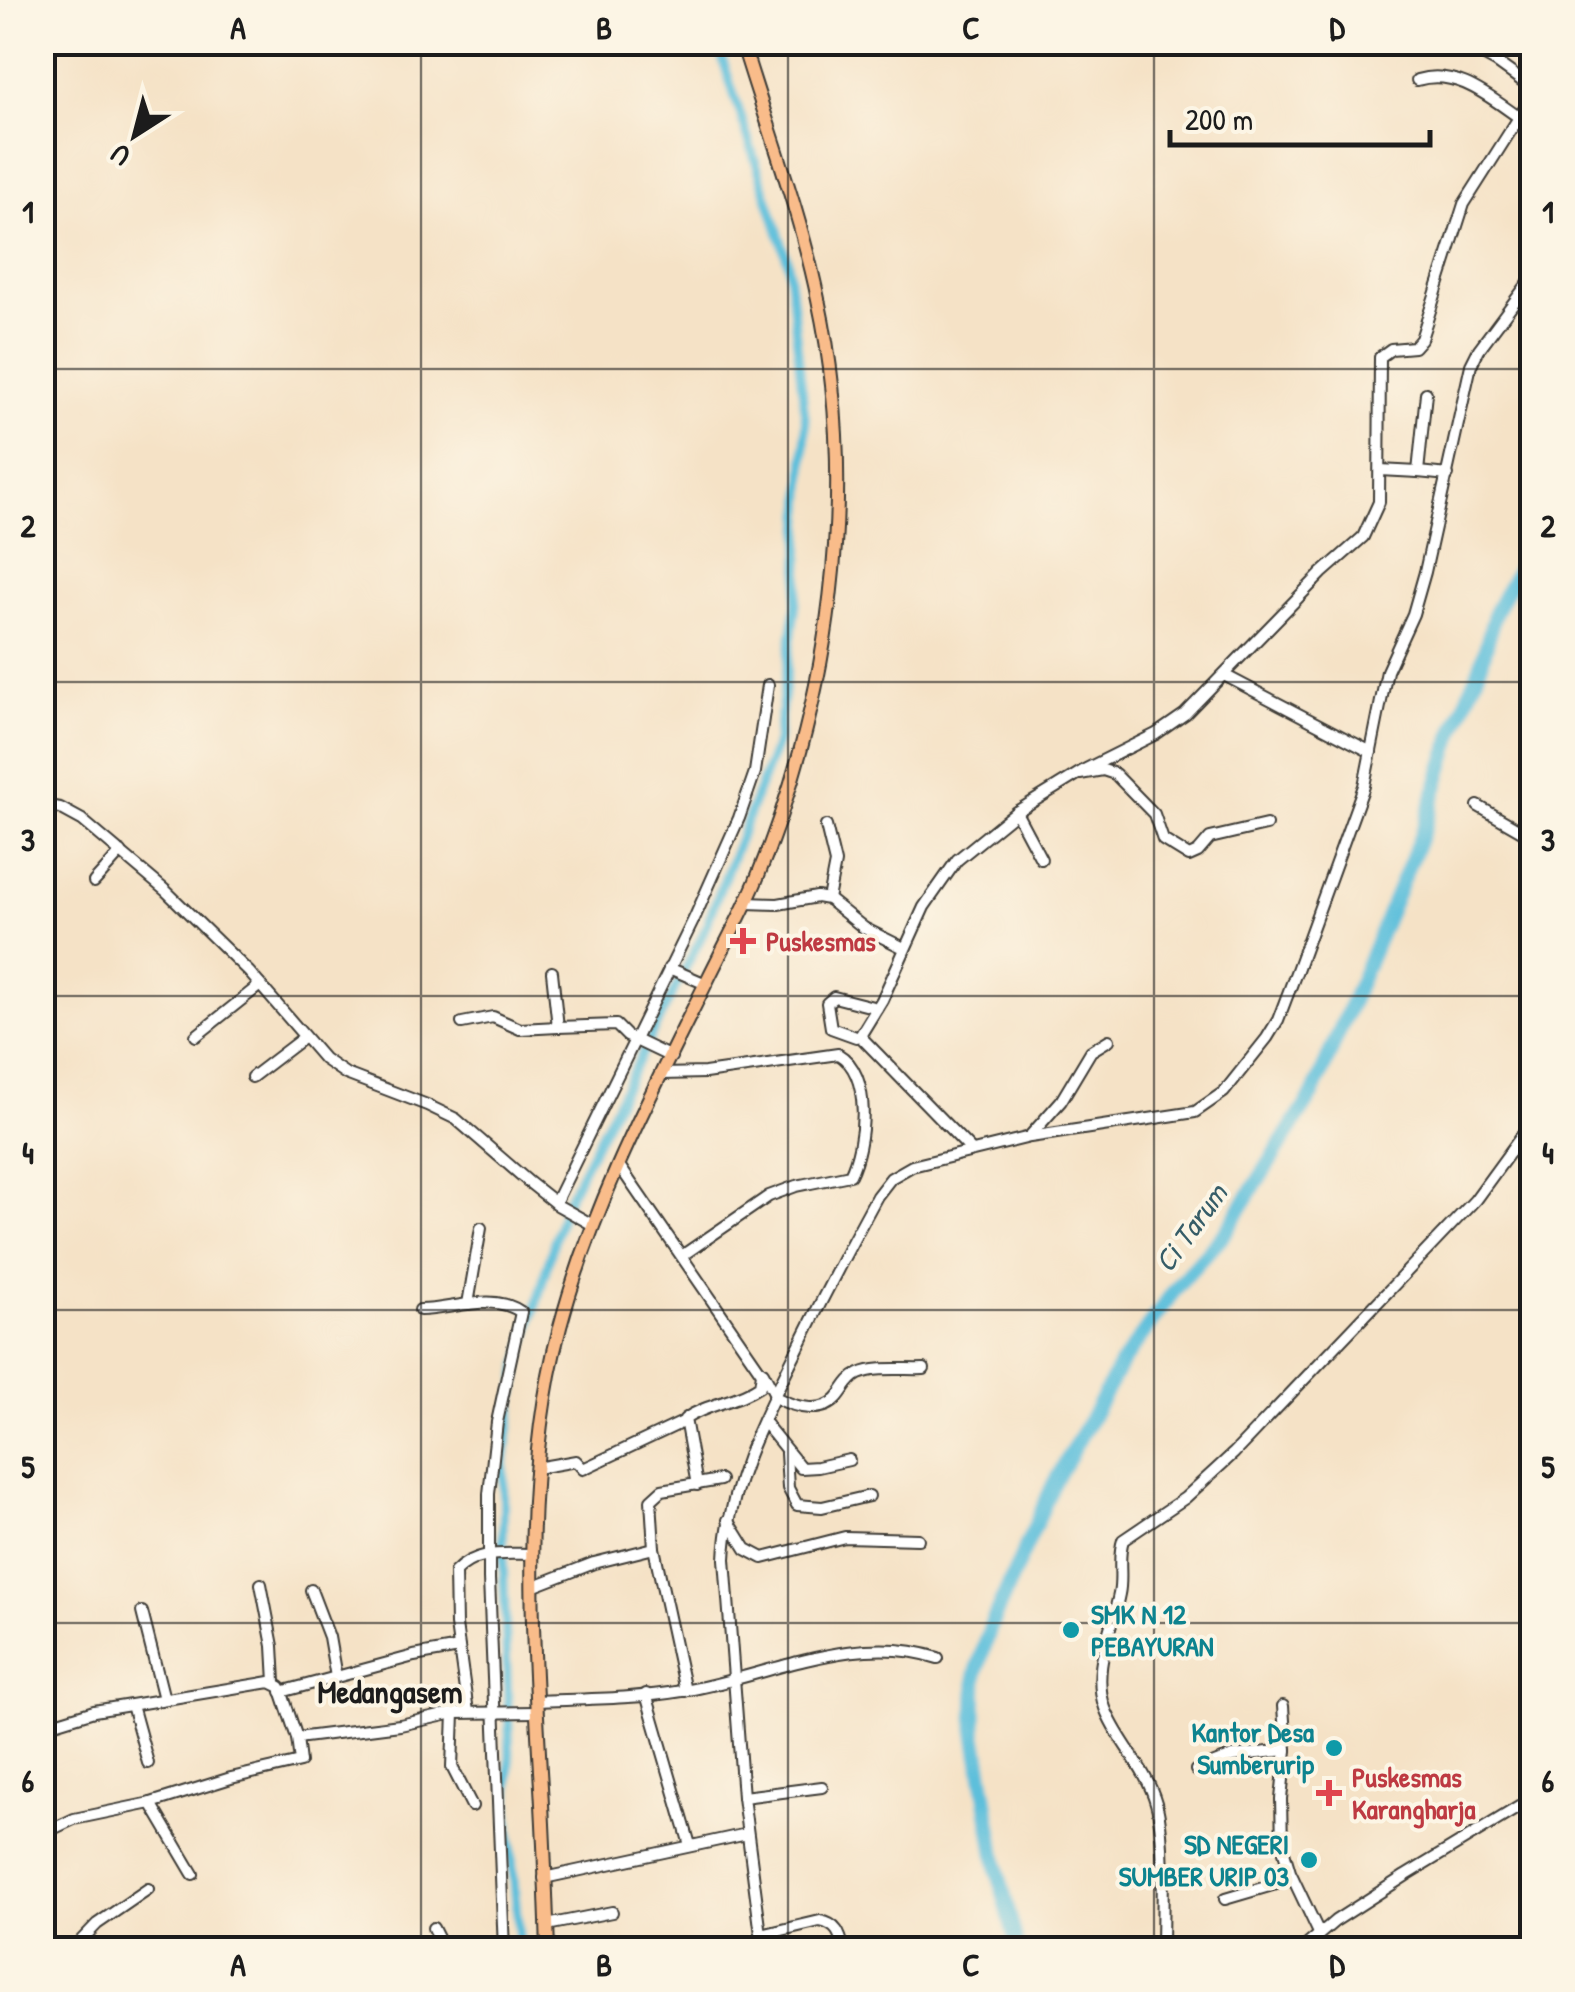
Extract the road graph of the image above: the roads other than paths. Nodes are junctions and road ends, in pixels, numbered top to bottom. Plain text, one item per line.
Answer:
1 (742, 42) edge
2 (1459, 42) edge
3 (1417, 80) dead end
4 (1532, 88) edge
5 (1532, 97) edge
6 (1520, 118) junction
7 (1532, 278) edge
8 (1426, 393) dead end
9 (1380, 470) junction
10 (1418, 472) junction
11 (1448, 475) junction
12 (1224, 675) junction
13 (768, 684) dead end
14 (1371, 752) junction
15 (1115, 753) junction
16 (1077, 774) junction
17 (1115, 774) junction
18 (42, 805) edge
19 (1478, 806) dead end
20 (1016, 812) junction
21 (1266, 825) dead end
22 (826, 826) dead end
23 (1532, 837) edge
24 (121, 852) junction
25 (1041, 858) dead end
26 (94, 882) dead end
27 (828, 899) junction
28 (746, 903) junction
29 (904, 948) junction
30 (672, 969) junction
31 (552, 972) dead end
32 (702, 982) junction
33 (260, 985) junction
34 (878, 1008) junction
35 (462, 1023) dead end
36 (558, 1026) junction
37 (196, 1036) dead end
38 (858, 1036) junction
39 (303, 1038) junction
40 (635, 1040) junction
41 (1110, 1040) dead end
42 (840, 1055) junction
43 (667, 1056) junction
44 (662, 1074) junction
45 (252, 1077) dead end
46 (1532, 1122) edge
47 (1030, 1137) junction
48 (971, 1150) junction
49 (620, 1167) junction
50 (557, 1204) junction
51 (588, 1222) junction
52 (481, 1228) dead end
53 (683, 1255) junction
54 (468, 1304) junction
55 (420, 1310) dead end
56 (924, 1369) dead end
57 (761, 1370) junction
58 (774, 1396) junction
59 (763, 1420) junction
60 (685, 1422) junction
61 (786, 1452) junction
62 (849, 1460) dead end
63 (536, 1468) junction
64 (720, 1480) dead end
65 (697, 1484) junction
66 (869, 1496) dead end
67 (728, 1520) junction
68 (918, 1539) dead end
69 (654, 1548) junction
70 (493, 1554) junction
71 (531, 1554) junction
72 (261, 1584) dead end
73 (532, 1587) junction
74 (311, 1590) dead end
75 (142, 1612) dead end
76 (459, 1648) junction
77 (938, 1658) dead end
78 (336, 1678) junction
79 (732, 1681) junction
80 (278, 1687) junction
81 (685, 1691) junction
82 (646, 1694) junction
83 (164, 1699) junction
84 (132, 1705) junction
85 (1283, 1706) dead end
86 (533, 1709) junction
87 (468, 1712) junction
88 (454, 1713) junction
89 (500, 1713) junction
90 (44, 1724) edge
91 (298, 1738) junction
92 (1286, 1750) junction
93 (148, 1762) dead end
94 (1196, 1770) dead end
95 (822, 1787) dead end
96 (743, 1798) junction
97 (1532, 1799) edge
98 (152, 1803) junction
99 (472, 1806) dead end
100 (42, 1834) edge
101 (747, 1834) junction
102 (690, 1845) junction
103 (193, 1874) dead end
104 (544, 1878) junction
105 (1293, 1878) junction
106 (148, 1889) dead end
107 (1225, 1899) dead end
108 (612, 1912) dead end
109 (547, 1926) junction
110 (434, 1928) dead end
111 (1319, 1933) junction
112 (42, 1934) edge
113 (761, 1934) junction
114 (55, 1950) edge
115 (72, 1950) edge
116 (444, 1950) edge
117 (504, 1950) edge
118 (548, 1950) edge
119 (763, 1950) edge
120 (844, 1950) edge
121 (1162, 1950) edge
122 (1300, 1950) edge

1 - 28 main road
2 - 4 street
3 - 6 street
5 - 6 street
6 - 9 street
7 - 11 street
8 - 10 street
9 - 10 street
9 - 12 street
10 - 11 street
11 - 14 street
12 - 14 street
12 - 15 street
13 - 30 street
14 - 47 street
15 - 16 street
15 - 17 street
16 - 17 street
16 - 20 street
17 - 21 street
18 - 24 street
19 - 23 street
20 - 25 street
20 - 29 street
22 - 27 street
24 - 26 street
24 - 33 street
27 - 28 street
27 - 29 street
28 - 32 main road
29 - 34 street
30 - 32 street
30 - 40 street
31 - 36 street
32 - 43 main road
33 - 37 street
33 - 39 street
34 - 38 street
34 - 38 street
35 - 36 street
36 - 40 street
38 - 42 street
38 - 48 street
39 - 45 street
39 - 50 street
40 - 43 street
40 - 50 street
41 - 47 street
42 - 44 street
42 - 53 street
43 - 44 main road
44 - 49 main road
46 - 121 street
47 - 48 street
48 - 58 street
49 - 51 main road
49 - 53 street
50 - 51 street
51 - 63 main road
52 - 54 street
53 - 57 street
54 - 55 street
54 - 70 street
56 - 58 street
57 - 58 street
57 - 60 street
58 - 59 street
59 - 61 street
59 - 67 street
60 - 63 street
60 - 65 street
61 - 62 street
61 - 66 street
63 - 71 main road
64 - 65 street
65 - 69 street
67 - 68 street
67 - 79 street
69 - 73 street
69 - 81 street
70 - 71 street
70 - 76 street
70 - 89 street
71 - 73 main road
72 - 80 street
73 - 86 main road
74 - 78 street
75 - 83 street
76 - 78 street
76 - 87 street
77 - 79 street
78 - 80 street
79 - 81 street
79 - 96 street
80 - 83 street
80 - 91 street
81 - 82 street
82 - 86 street
82 - 102 street
83 - 84 street
84 - 90 street
84 - 93 street
85 - 92 street
86 - 89 street
86 - 104 main road
87 - 88 street
87 - 89 street
88 - 91 street
88 - 99 street
89 - 117 street
91 - 98 street
92 - 94 street
92 - 105 street
95 - 96 street
96 - 101 street
97 - 111 street
98 - 100 street
98 - 103 street
101 - 102 street
101 - 113 street
102 - 104 street
104 - 109 main road
105 - 107 street
105 - 111 street
106 - 115 street
108 - 109 street
109 - 118 main road
110 - 116 street
111 - 122 street
112 - 114 street
113 - 119 street
113 - 120 street

